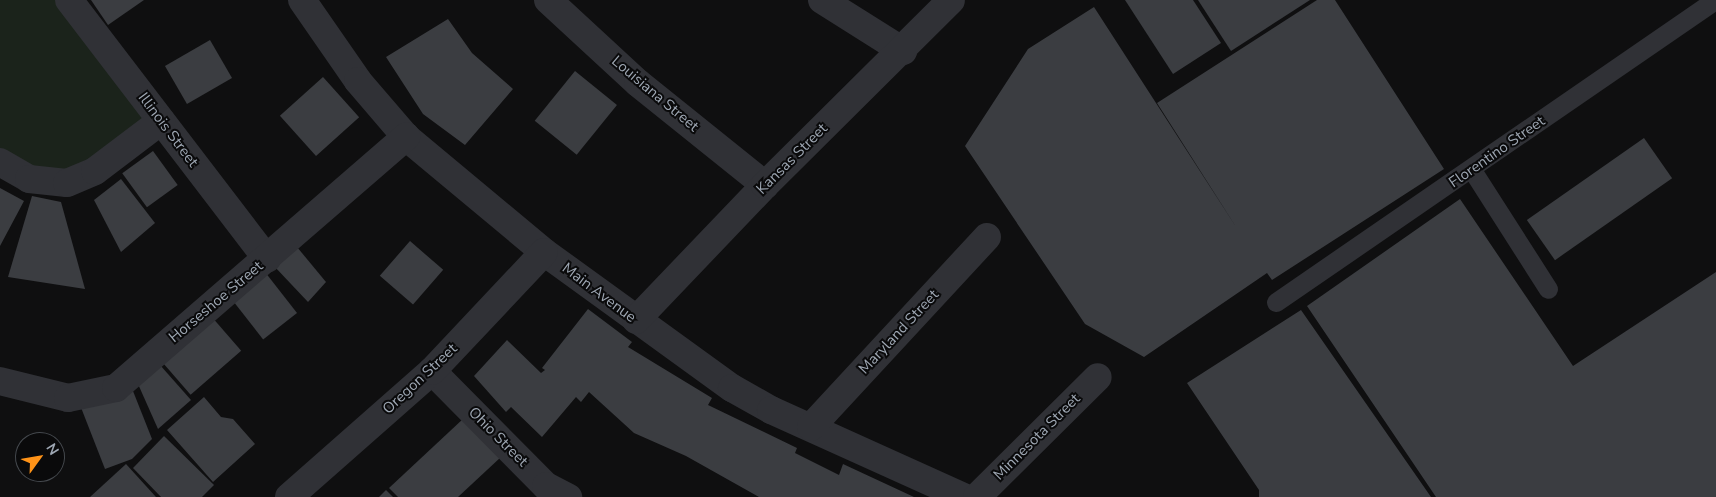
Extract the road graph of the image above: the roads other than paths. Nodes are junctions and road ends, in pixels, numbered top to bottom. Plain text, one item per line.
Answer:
1 (69, 0) edge
2 (302, 0) edge
3 (548, 0) edge
4 (822, 0) edge
5 (951, 0) edge
6 (1715, 0) edge
7 (903, 51) junction
8 (161, 121) junction
9 (406, 137) junction
10 (0, 162) edge
11 (1472, 170) junction
12 (765, 185) junction
13 (987, 237) dead end
14 (544, 252) junction
15 (267, 259) junction
16 (1548, 289) dead end
17 (1276, 302) dead end
18 (636, 320) junction
19 (432, 371) junction
20 (1098, 377) dead end
21 (0, 381) edge
22 (811, 427) junction
23 (549, 493) edge
24 (289, 497) edge
25 (964, 497) edge
26 (976, 497) edge

1 - 8 street, Illinois Street
2 - 9 street, Main Avenue
3 - 12 street, Louisiana Street
4 - 7 street
5 - 7 street, Kansas Street
6 - 11 lane, Florentino Street
7 - 12 street, Kansas Street
8 - 10 street
8 - 15 street, Illinois Street
9 - 14 street, Main Avenue
9 - 15 street, Horseshoe Street
11 - 16 lane
11 - 17 lane, Florentino Street
12 - 18 street, Kansas Street
13 - 22 street, Maryland Street
14 - 18 street, Main Avenue
14 - 19 street, Oregon Street
15 - 21 street, Horseshoe Street
18 - 22 street, Main Avenue
19 - 23 street, Ohio Street
19 - 24 street, Oregon Street
20 - 26 street, Minnesota Street
22 - 25 street, Main Avenue

